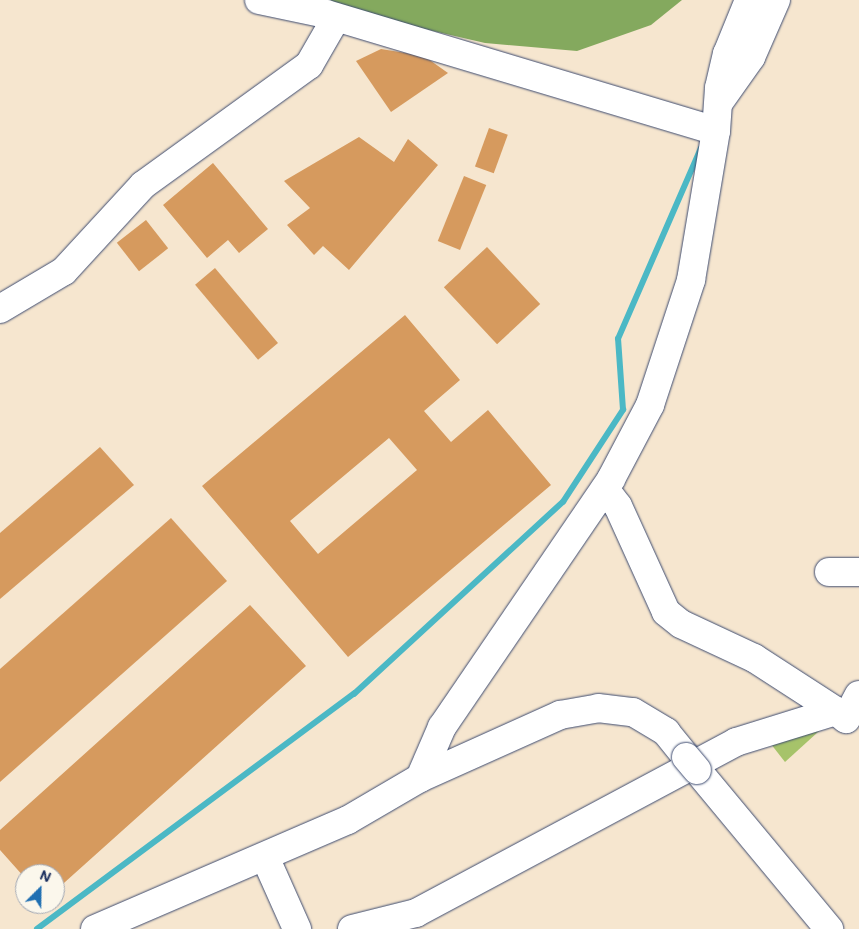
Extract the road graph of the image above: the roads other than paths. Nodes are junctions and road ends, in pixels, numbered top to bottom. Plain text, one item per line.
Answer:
1 (259, 0) edge
2 (749, 0) edge
3 (776, 0) edge
4 (331, 11) edge
5 (717, 118) junction
6 (0, 309) edge
7 (605, 489) junction
8 (829, 572) dead end
9 (859, 572) edge
10 (859, 695) edge
11 (847, 721) edge
12 (420, 778) junction
13 (265, 856) junction
14 (95, 929) edge
15 (297, 929) edge
16 (352, 929) edge
17 (829, 929) edge

1 - 4 street
2 - 5 street
3 - 5 street
4 - 5 street
4 - 6 street
5 - 7 street
7 - 11 street
7 - 12 street
8 - 9 street
10 - 11 street
11 - 16 street
12 - 13 street
12 - 17 street
13 - 14 street
13 - 15 street

